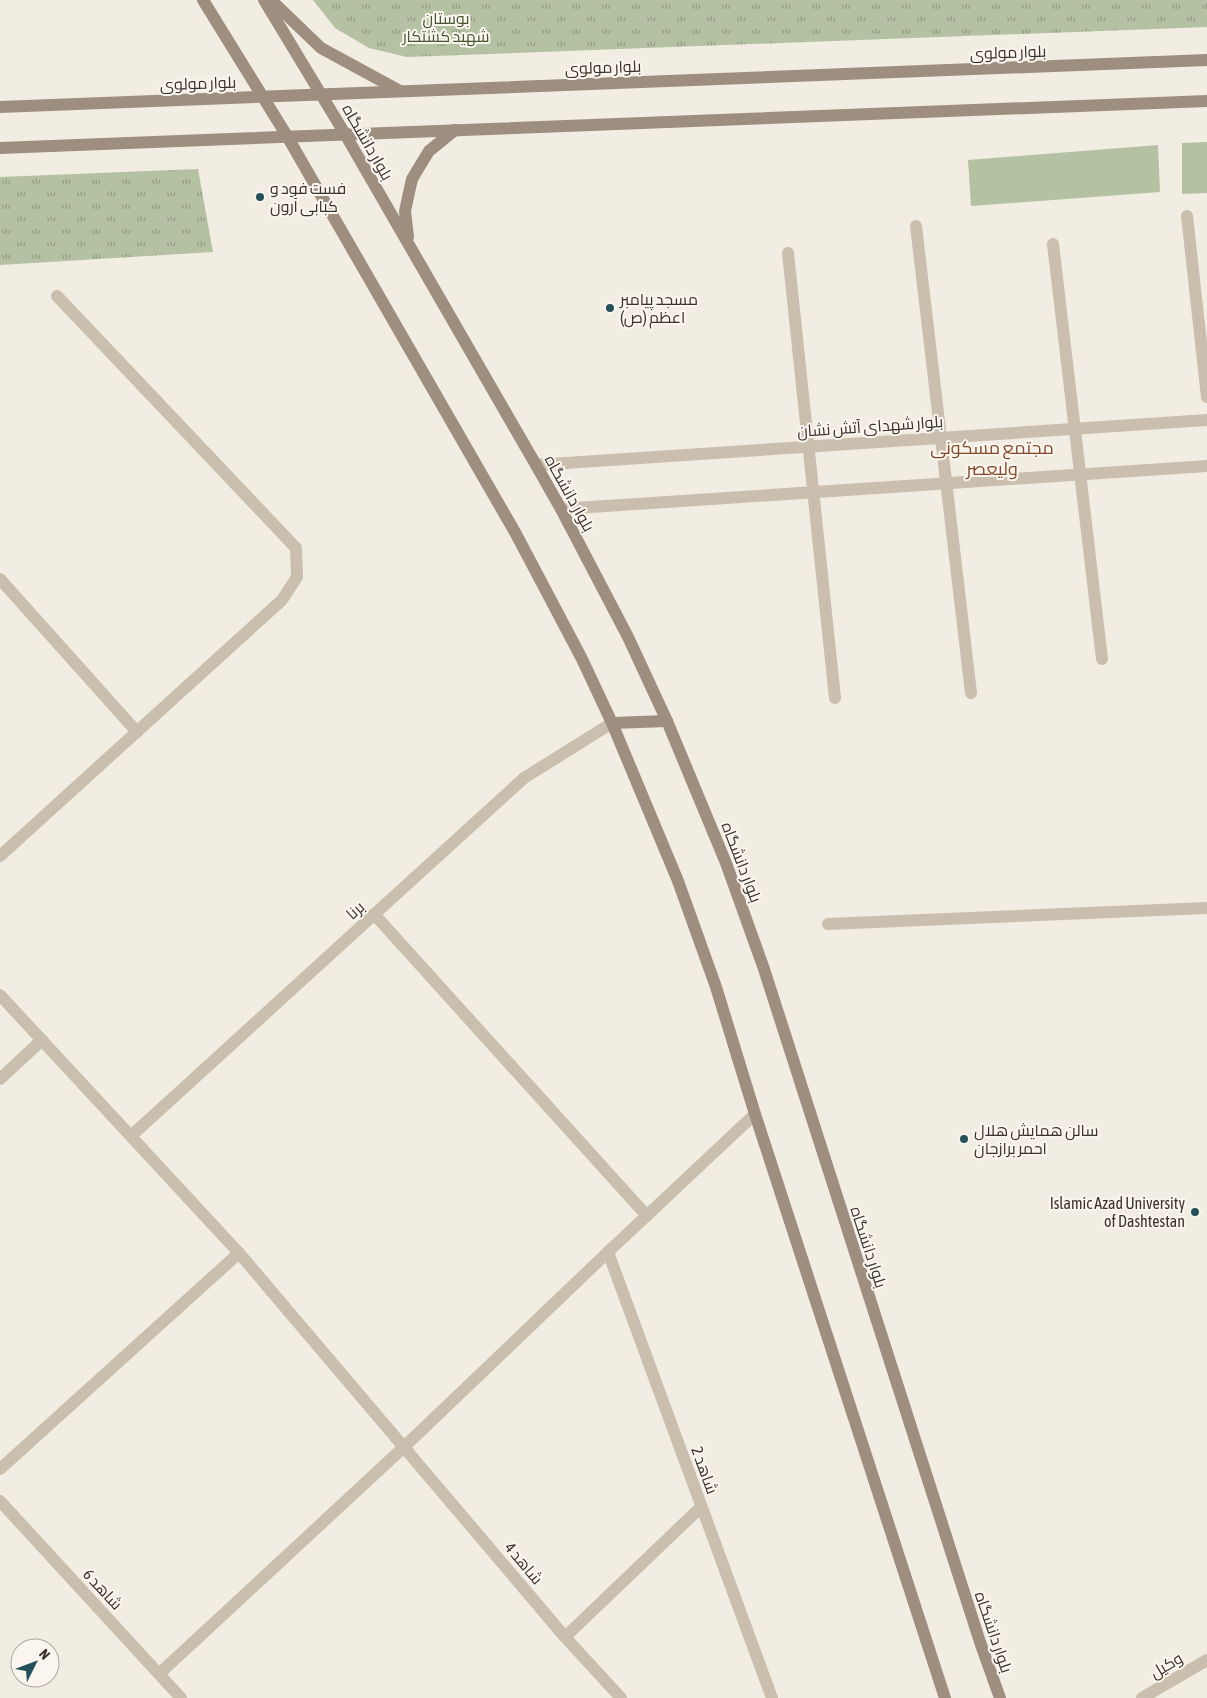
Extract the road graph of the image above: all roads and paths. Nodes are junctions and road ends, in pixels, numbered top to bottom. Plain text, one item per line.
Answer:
1 (203, 0) edge
2 (264, 0) edge
3 (271, 0) edge
4 (1207, 60) edge
5 (400, 92) junction
6 (322, 94) junction
7 (263, 97) junction
8 (1207, 100) edge
9 (0, 107) edge
10 (455, 130) junction
11 (345, 134) junction
12 (287, 136) junction
13 (0, 148) edge
14 (1187, 216) dead end
15 (916, 226) dead end
16 (409, 244) junction
17 (1053, 244) dead end
18 (788, 253) dead end
19 (57, 296) dead end
20 (1207, 397) edge
21 (1207, 420) edge
22 (1075, 429) junction
23 (941, 438) junction
24 (808, 447) junction
25 (536, 465) junction
26 (1207, 466) edge
27 (1080, 475) junction
28 (947, 484) junction
29 (813, 492) junction
30 (561, 509) junction
31 (0, 579) edge
32 (1102, 659) dead end
33 (971, 693) dead end
34 (835, 698) dead end
35 (667, 721) junction
36 (612, 723) junction
37 (137, 732) junction
38 (0, 856) edge
39 (1207, 908) edge
40 (374, 914) junction
41 (828, 924) dead end
42 (0, 994) edge
43 (42, 1040) junction
44 (0, 1079) edge
45 (756, 1114) junction
46 (131, 1136) junction
47 (647, 1216) junction
48 (608, 1252) junction
49 (239, 1253) junction
50 (404, 1447) junction
51 (0, 1469) edge
52 (0, 1501) edge
53 (701, 1507) junction
54 (565, 1637) junction
55 (1207, 1660) edge
56 (159, 1674) junction
57 (181, 1698) edge
58 (621, 1698) edge
59 (772, 1698) edge
60 (945, 1698) edge
61 (1000, 1698) edge
62 (1142, 1698) edge

1 - 7 main road
2 - 6 main road, بلوار دانشگاه
3 - 5 main road
4 - 5 main road, بلوار مولوی
5 - 6 main road, بلوار مولوی
6 - 7 main road, بلوار مولوی
6 - 11 main road, بلوار دانشگاه
7 - 9 main road, بلوار مولوی
7 - 12 main road
8 - 10 main road
10 - 11 main road
10 - 16 main road
11 - 12 main road
11 - 16 main road, بلوار دانشگاه
12 - 13 main road
12 - 36 main road
14 - 20 street
15 - 23 street
16 - 25 main road, بلوار دانشگاه
17 - 22 street
18 - 24 street
19 - 37 street
21 - 22 street, بلوار شهدای آتش نشان
22 - 23 street, بلوار شهدای آتش نشان
22 - 27 street
23 - 24 street, بلوار شهدای آتش نشان
23 - 28 street
24 - 25 street, بلوار شهدای آتش نشان
24 - 29 street
25 - 30 main road, بلوار دانشگاه
26 - 27 street
27 - 28 street
27 - 32 street
28 - 29 street
28 - 33 street
29 - 30 street
29 - 34 street
30 - 35 main road, بلوار دانشگاه
31 - 37 street
35 - 36 main road
35 - 61 main road, بلوار دانشگاه
36 - 40 street, برنا
36 - 45 main road
37 - 38 street
39 - 41 street
40 - 46 street, برنا
40 - 47 street
42 - 43 street, شاهد 4
43 - 44 street
43 - 46 street, شاهد 4
45 - 47 street
45 - 60 main road
46 - 49 street, شاهد 4
47 - 48 street
48 - 50 street
48 - 53 street, شاهد 2
49 - 50 street, شاهد 4
49 - 51 street
50 - 54 street, شاهد 4
50 - 56 street
52 - 56 street, شاهد 6
53 - 54 street
53 - 59 street, شاهد 2
54 - 58 street, شاهد 4
55 - 62 street, وکیل
56 - 57 street, شاهد 6

